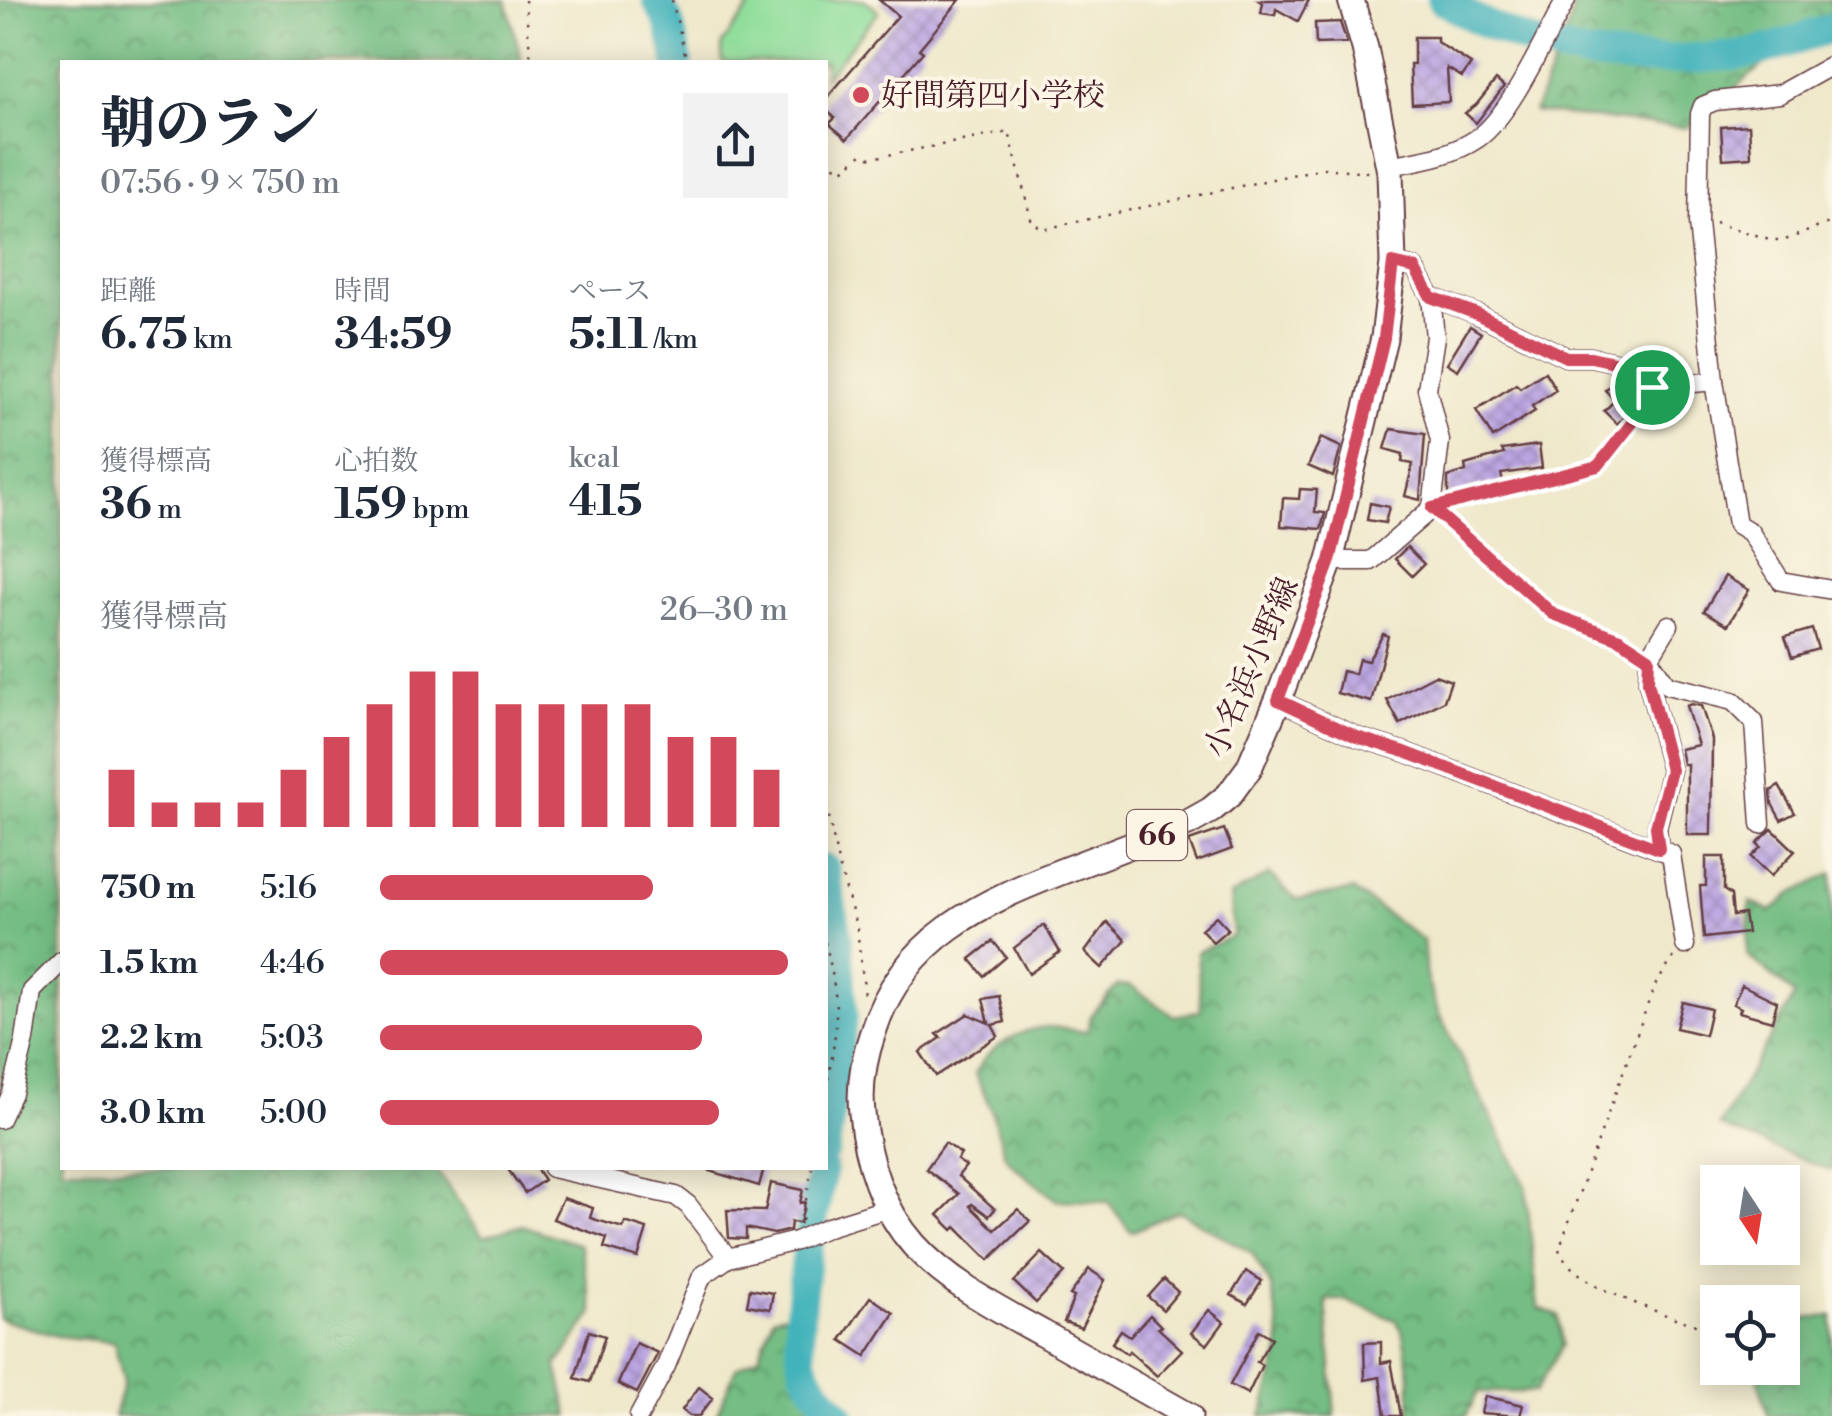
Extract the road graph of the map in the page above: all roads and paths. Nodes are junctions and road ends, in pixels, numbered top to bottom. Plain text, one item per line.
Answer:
1 (525, 0) edge
2 (672, 0) edge
3 (1350, 0) edge
4 (1566, 0) edge
5 (531, 60) edge
6 (687, 60) edge
7 (1832, 65) edge
8 (828, 163) edge
9 (1389, 169) junction
10 (1698, 222) junction
11 (1832, 222) edge
12 (1393, 263) junction
13 (1431, 297) junction
14 (1714, 381) junction
15 (1652, 387) junction
16 (1432, 508) junction
17 (1330, 561) junction
18 (1832, 590) edge
19 (1669, 625) dead end
20 (1649, 658) junction
21 (1278, 700) junction
22 (828, 812) edge
23 (1760, 824) dead end
24 (1659, 849) junction
25 (1685, 945) joint
26 (828, 953) edge
27 (60, 963) edge
28 (879, 1012) junction
29 (828, 1079) edge
30 (0, 1119) edge
31 (561, 1170) edge
32 (812, 1170) edge
33 (889, 1208) junction
34 (799, 1240) junction
35 (728, 1258) junction
36 (1700, 1326) edge
37 (639, 1416) edge
38 (1189, 1416) edge

1 - 5 path
2 - 6 path
3 - 9 main road, 小名浜小野線 / 66
4 - 9 street
7 - 10 street
8 - 9 path
9 - 12 main road, 小名浜小野線 / 66
10 - 11 path
10 - 14 street
12 - 13 street
12 - 17 main road, 小名浜小野線 / 66
13 - 15 street
13 - 16 street
14 - 15 street
14 - 18 street
15 - 16 path
16 - 17 street
16 - 20 path
17 - 21 main road, 小名浜小野線 / 66
19 - 20 street
20 - 23 street
20 - 24 street
21 - 24 street
21 - 28 main road, 小名浜小野線 / 66
22 - 28 path
24 - 25 street
25 - 36 path
26 - 29 path
27 - 30 street
28 - 33 main road, 小名浜小野線 / 66
31 - 35 street
32 - 34 path
33 - 34 street
33 - 38 main road, 小名浜小野線 / 66
34 - 35 street
35 - 37 street

